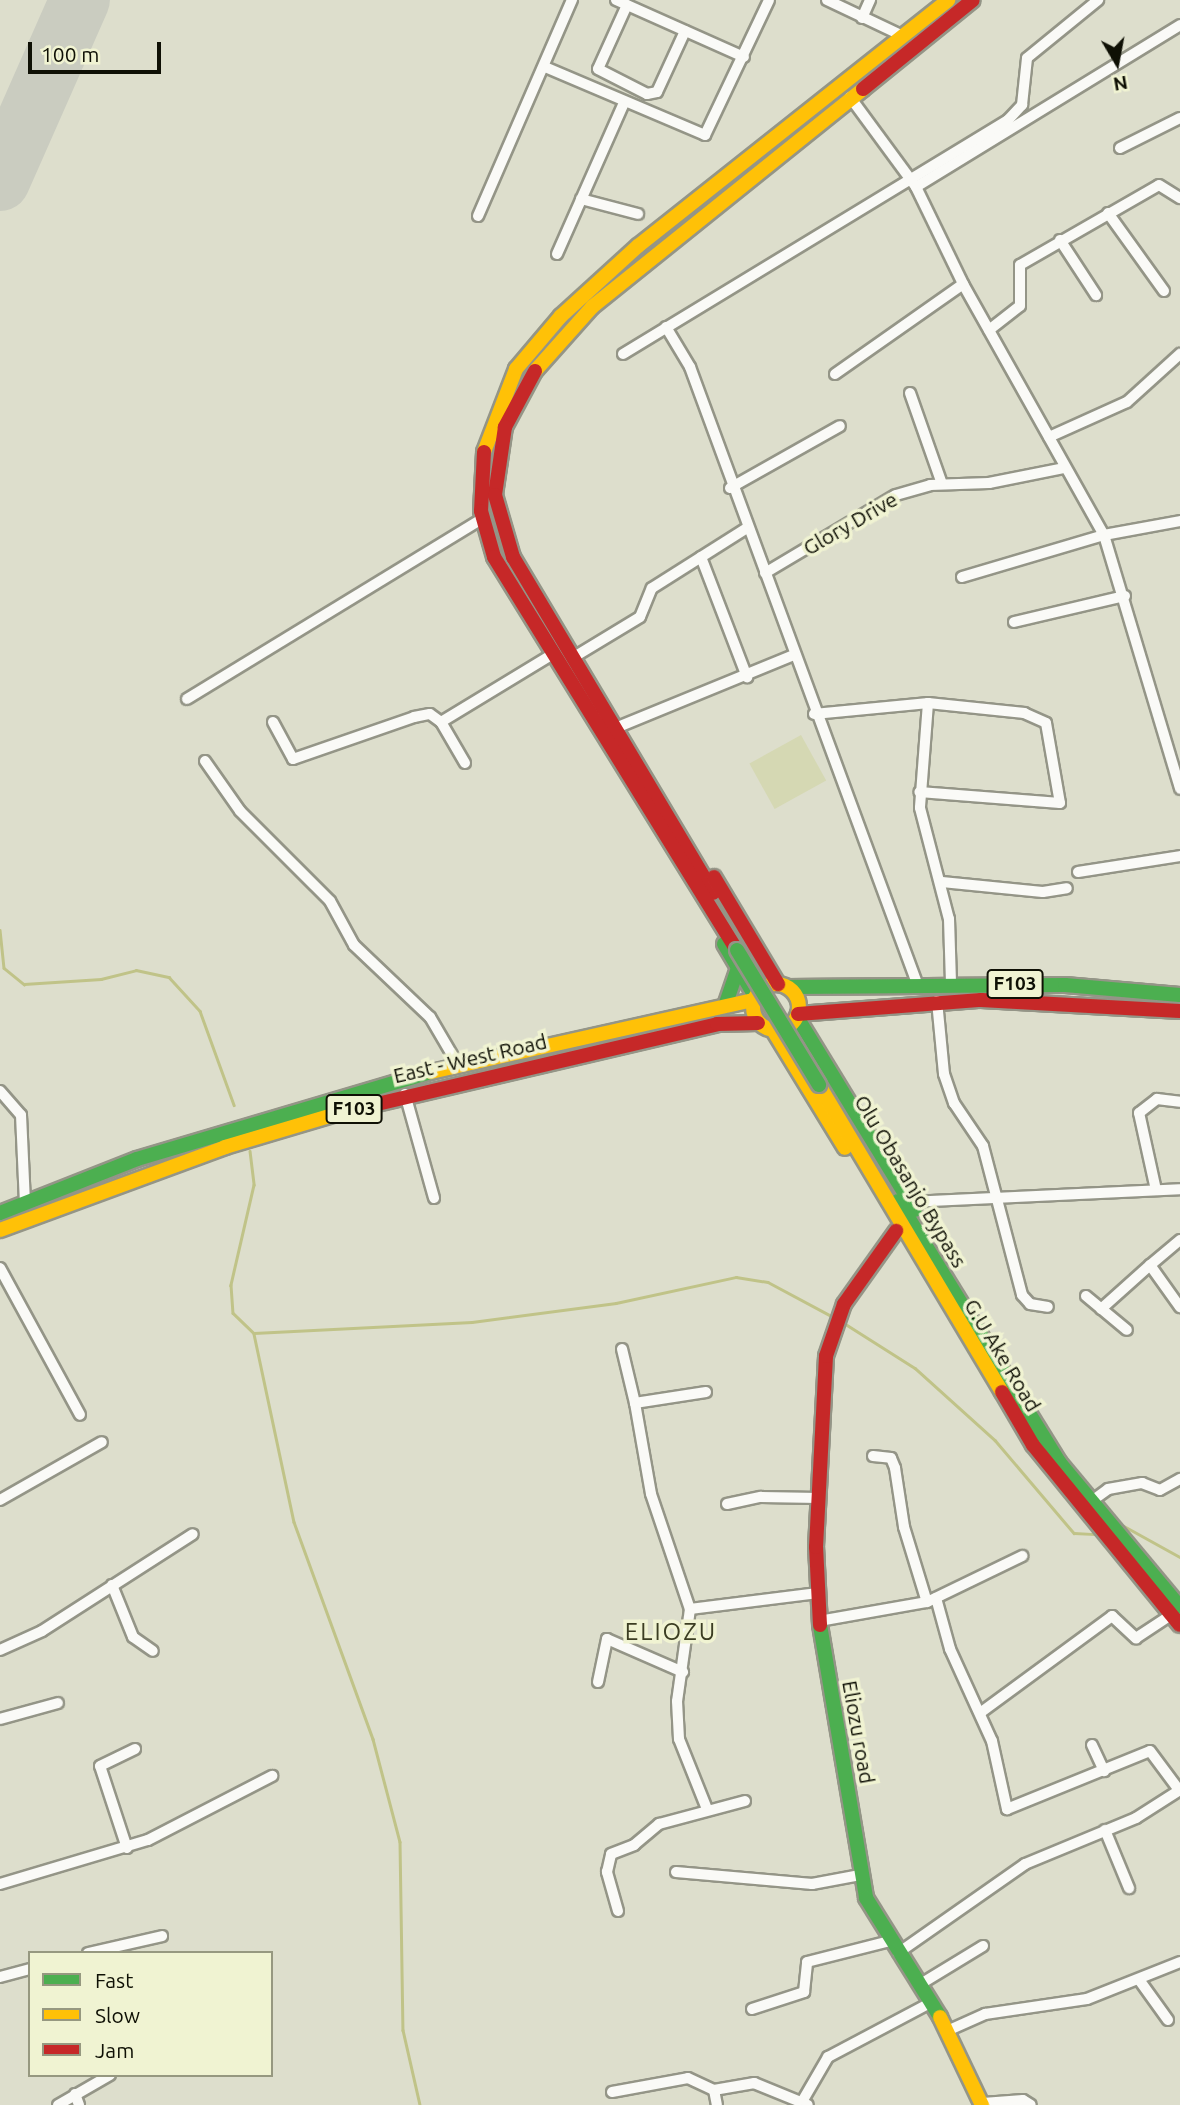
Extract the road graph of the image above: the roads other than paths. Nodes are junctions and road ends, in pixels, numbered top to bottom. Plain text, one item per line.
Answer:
1 (572, 0) edge
2 (616, 0) edge
3 (769, 0) edge
4 (827, 0) edge
5 (870, 0) edge
6 (948, 0) edge
7 (974, 0) edge
8 (1098, 0) edge
9 (627, 5) junction
10 (862, 18) junction
11 (1180, 25) edge
12 (685, 31) junction
13 (903, 36) junction
14 (744, 57) junction
15 (545, 67) junction
16 (850, 97) junction
17 (624, 103) junction
18 (1180, 118) edge
19 (1120, 148) dead end
20 (910, 177) junction
21 (916, 187) junction
22 (1180, 198) edge
23 (581, 199) junction
24 (1108, 213) junction
25 (638, 214) dead end
26 (478, 216) dead end
27 (1060, 240) junction
28 (557, 254) dead end
29 (963, 284) junction
30 (1164, 291) dead end
31 (1096, 295) dead end
32 (666, 327) junction
33 (989, 330) junction
34 (623, 354) dead end
35 (1180, 354) edge
36 (835, 374) dead end
37 (910, 393) dead end
38 (840, 426) dead end
39 (1049, 437) junction
40 (1064, 468) junction
41 (942, 484) junction
42 (730, 488) junction
43 (483, 518) junction
44 (1180, 521) edge
45 (747, 528) junction
46 (1104, 535) junction
47 (701, 557) junction
48 (765, 573) junction
49 (962, 577) dead end
50 (1125, 596) junction
51 (1014, 622) dead end
52 (554, 654) junction
53 (791, 656) junction
54 (574, 657) junction
55 (747, 677) junction
56 (187, 699) dead end
57 (928, 704) junction
58 (814, 714) junction
59 (600, 716) junction
60 (273, 722) dead end
61 (441, 722) junction
62 (618, 727) junction
63 (205, 761) dead end
64 (464, 763) dead end
65 (1180, 789) edge
66 (919, 792) junction
67 (1180, 856) edge
68 (1078, 872) dead end
69 (942, 882) junction
70 (1067, 888) dead end
71 (738, 968) junction
72 (951, 984) junction
73 (783, 986) junction
74 (918, 986) junction
75 (1180, 995) edge
76 (755, 998) junction
77 (937, 1001) junction
78 (725, 1006) junction
79 (1180, 1011) edge
80 (798, 1015) junction
81 (758, 1023) junction
82 (773, 1030) junction
83 (458, 1065) junction
84 (0, 1091) edge
85 (405, 1094) junction
86 (1180, 1102) edge
87 (1180, 1189) edge
88 (1156, 1190) junction
89 (1000, 1197) junction
90 (434, 1198) dead end
91 (909, 1202) junction
92 (25, 1203) junction
93 (0, 1213) edge
94 (0, 1230) edge
95 (896, 1231) junction
96 (1180, 1240) edge
97 (1150, 1265) junction
98 (0, 1268) edge
99 (1086, 1296) dead end
100 (1048, 1307) dead end
101 (1180, 1307) edge
102 (1101, 1309) junction
103 (1127, 1330) dead end
104 (622, 1349) dead end
105 (985, 1356) junction
106 (706, 1392) dead end
107 (635, 1403) junction
108 (80, 1415) dead end
109 (102, 1442) dead end
110 (873, 1456) dead end
111 (1180, 1479) edge
112 (818, 1498) junction
113 (0, 1500) edge
114 (1089, 1503) junction
115 (727, 1504) dead end
116 (193, 1534) dead end
117 (1022, 1556) dead end
118 (112, 1585) junction
119 (818, 1592) junction
120 (931, 1600) junction
121 (690, 1609) junction
122 (1177, 1616) edge
123 (819, 1621) junction
124 (0, 1650) edge
125 (153, 1651) dead end
126 (683, 1672) junction
127 (598, 1682) dead end
128 (58, 1703) dead end
129 (980, 1713) junction
130 (0, 1719) edge
131 (1092, 1745) dead end
132 (135, 1749) dead end
133 (1104, 1771) junction
134 (272, 1776) dead end
135 (1180, 1790) edge
136 (745, 1801) dead end
137 (707, 1809) junction
138 (1105, 1830) junction
139 (127, 1848) junction
140 (676, 1871) dead end
141 (860, 1875) junction
142 (1, 1882) edge
143 (1129, 1888) dead end
144 (618, 1911) dead end
145 (162, 1936) dead end
146 (894, 1947) junction
147 (983, 1947) dead end
148 (97, 1951) edge
149 (1180, 1962) edge
150 (28, 1970) edge
151 (0, 1977) edge
152 (1140, 1981) junction
153 (919, 1986) junction
154 (930, 2003) junction
155 (752, 2009) dead end
156 (1168, 2020) dead end
157 (947, 2031) junction
158 (107, 2077) edge
159 (714, 2090) junction
160 (612, 2092) dead end
161 (77, 2100) edge
162 (805, 2102) edge
163 (982, 2104) edge
164 (58, 2105) edge
165 (717, 2105) edge
166 (1031, 2105) edge

1 - 15 street
2 - 9 street
3 - 14 street
4 - 10 street
5 - 10 street
6 - 13 main road
7 - 16 main road
8 - 20 street
9 - 12 street
9 - 12 street
10 - 13 street
11 - 21 street
12 - 14 street
13 - 43 main road
14 - 17 street
15 - 17 street
15 - 26 street
16 - 20 street
16 - 54 main road
17 - 23 street
18 - 19 street
20 - 21 street
20 - 32 street
21 - 29 street
22 - 24 street
23 - 25 street
23 - 28 street
24 - 27 street
24 - 30 street
27 - 31 street
27 - 33 street
29 - 33 street
29 - 36 street
32 - 34 street
32 - 42 street
33 - 39 street
35 - 39 street
37 - 41 street
38 - 42 street
39 - 40 street
40 - 41 street, Glory Drive
40 - 46 street
41 - 48 street, Glory Drive
42 - 45 street
43 - 52 main road
43 - 56 street
44 - 46 street
45 - 47 street
45 - 48 street
46 - 49 street
46 - 50 street
47 - 54 street
47 - 55 street
48 - 53 street
50 - 51 street
50 - 65 street
52 - 59 main road
52 - 61 street
53 - 55 street
53 - 58 street
54 - 59 main road
55 - 62 street
57 - 58 street
57 - 66 street
57 - 66 street
58 - 74 street
59 - 62 main road
59 - 71 main road
59 - 105 main road, Olu Obasanjo Bypass
60 - 61 street
61 - 64 street
62 - 73 main road
63 - 83 street
66 - 69 street
67 - 68 street
69 - 70 street
69 - 72 street
71 - 76 main road
71 - 78 main road
72 - 74 main road, F103
72 - 75 main road, F103
73 - 74 main road, F103
73 - 76 main road, F103
73 - 80 main road
76 - 78 main road, East - West Road / F103
76 - 81 main road
77 - 79 main road, F103
77 - 80 main road, F103
77 - 89 street
78 - 83 main road, East - West Road / F103
80 - 82 main road, F103
80 - 91 main road
81 - 82 main road, F103
81 - 85 main road, East - West Road / F103
82 - 95 main road
83 - 92 main road, East - West Road / F103
84 - 92 street
85 - 90 street
85 - 94 main road, East - West Road / F103
86 - 88 street
87 - 88 street
88 - 89 street
89 - 91 street
89 - 100 street
91 - 105 main road
92 - 93 main road, East - West Road / F103
95 - 105 main road
95 - 112 main road, Eliozu road
96 - 97 street
97 - 101 street
97 - 102 street
98 - 108 street
99 - 102 street
102 - 103 street
104 - 107 street
105 - 114 main road, Olu Obasanjo Bypass
105 - 122 main road, G.U Ake Road
106 - 107 street
107 - 121 street
109 - 113 street
110 - 120 street
111 - 114 street
112 - 115 street
112 - 119 main road, Eliozu road
114 - 122 main road, Olu Obasanjo Bypass
116 - 118 street
117 - 120 street
118 - 124 street
118 - 125 street
119 - 121 street
119 - 123 main road, Eliozu road
120 - 123 street
120 - 129 street
121 - 126 street
122 - 129 street
123 - 141 main road, Eliozu road
126 - 127 street
126 - 137 street
128 - 130 street
129 - 133 street
131 - 133 street
132 - 139 street
133 - 135 street
134 - 139 street
135 - 138 street
136 - 137 street
137 - 144 street
138 - 143 street
138 - 146 street
139 - 142 street
140 - 141 street
141 - 146 main road, Eliozu road
145 - 148 street
146 - 153 main road, Eliozu road
146 - 155 street
147 - 153 street
149 - 152 street
150 - 151 street
152 - 156 street
152 - 157 street
153 - 154 main road, Eliozu road
154 - 157 main road, Eliozu road
154 - 162 street
157 - 163 main road, Eliozu road
158 - 161 street
159 - 160 street
159 - 162 street
159 - 165 street
161 - 164 street
163 - 166 street

